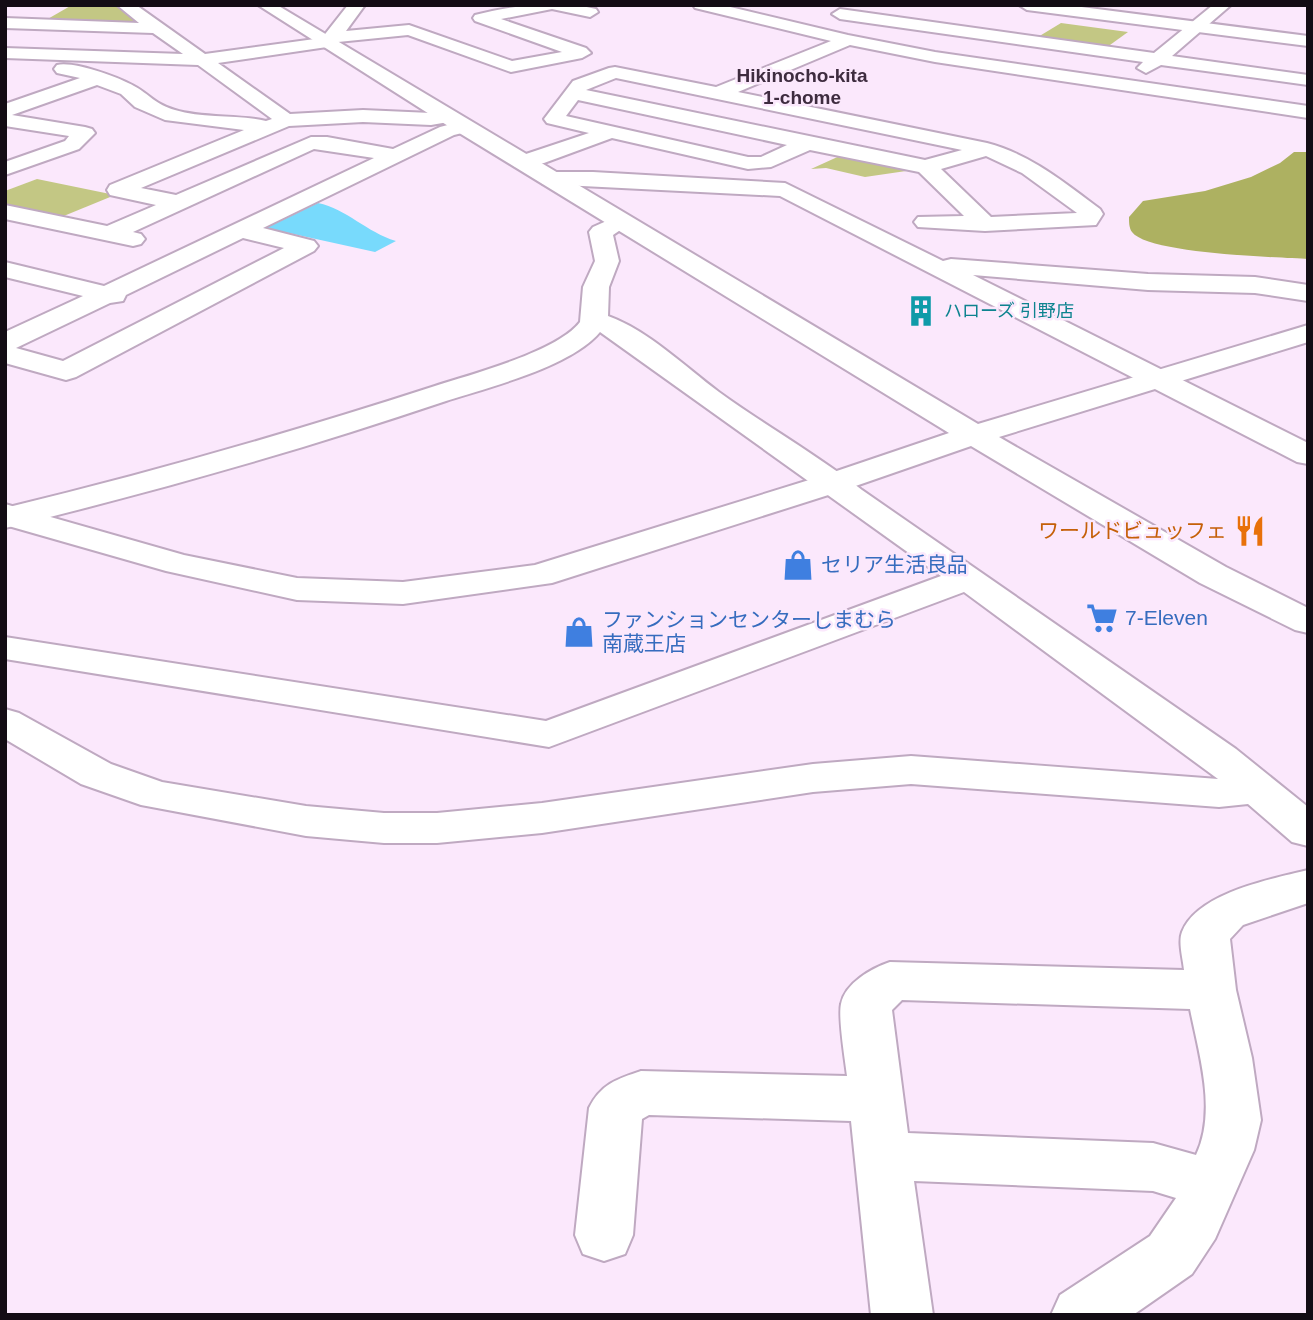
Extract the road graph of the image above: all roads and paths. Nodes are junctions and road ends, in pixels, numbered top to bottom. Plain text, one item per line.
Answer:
1 (125, 5) edge
2 (266, 5) edge
3 (357, 5) edge
4 (552, 5) edge
5 (701, 5) edge
6 (1027, 5) edge
7 (1223, 5) edge
8 (793, 11) dead end
9 (817, 11) dead end
10 (590, 12) dead end
11 (762, 19) junction
12 (5, 23) edge
13 (445, 24) dead end
14 (1196, 27) junction
15 (156, 28) junction
16 (409, 30) junction
17 (331, 40) junction
18 (848, 40) junction
19 (1308, 41) edge
20 (5, 53) edge
21 (582, 53) junction
22 (104, 57) junction
23 (1158, 59) junction
24 (202, 60) junction
25 (5, 65) edge
26 (615, 72) junction
27 (89, 75) junction
28 (1308, 80) edge
29 (1126, 85) junction
30 (17, 88) dead end
31 (52, 93) junction
32 (573, 93) junction
33 (719, 93) junction
34 (5, 111) edge
35 (1308, 112) edge
36 (5, 120) edge
37 (455, 122) junction
38 (276, 123) junction
39 (611, 132) junction
40 (808, 143) junction
41 (987, 149) junction
42 (396, 156) junction
43 (521, 162) junction
44 (9, 166) edge
45 (926, 167) junction
46 (551, 179) junction
47 (180, 203) junction
48 (5, 212) edge
49 (620, 222) junction
50 (926, 222) dead end
51 (985, 224) junction
52 (240, 230) junction
53 (109, 234) junction
54 (193, 253) junction
55 (937, 268) junction
56 (5, 270) edge
57 (1308, 293) edge
58 (106, 294) junction
59 (177, 313) junction
60 (594, 321) junction
61 (1307, 334) edge
62 (5, 342) edge
63 (5, 354) edge
64 (1159, 380) junction
65 (974, 435) junction
66 (1308, 454) edge
67 (832, 483) junction
68 (7, 516) edge
69 (968, 578) junction
70 (1308, 622) edge
71 (5, 648) edge
72 (5, 722) edge
73 (1258, 789) junction
74 (1308, 831) edge
75 (1308, 842) edge
76 (1308, 855) edge
77 (1308, 886) edge
78 (1211, 990) junction
79 (874, 1099) junction
80 (884, 1156) junction
81 (1209, 1184) junction
82 (604, 1235) dead end
83 (902, 1315) edge
84 (1082, 1315) edge

1 - 15 street
2 - 17 street
3 - 17 street
4 - 10 street
4 - 21 street
5 - 11 street
6 - 14 street
7 - 14 street
8 - 11 street
9 - 23 street
11 - 18 street
12 - 15 street
13 - 16 street
14 - 19 street
14 - 23 street
15 - 24 street
16 - 17 street
16 - 21 street
17 - 24 street
17 - 37 street
18 - 29 street
18 - 33 street
20 - 22 street
21 - 26 street
22 - 24 street
22 - 27 street
23 - 28 street
23 - 29 street
24 - 38 street
25 - 27 street
26 - 32 street
26 - 33 street
27 - 31 street
27 - 38 street
29 - 35 street
30 - 31 street
31 - 34 street
32 - 39 street
32 - 40 street
33 - 41 street
36 - 44 street
37 - 38 street
37 - 42 street
37 - 43 street
38 - 47 street
39 - 40 street
39 - 43 street
40 - 45 street
41 - 45 street
41 - 51 street
42 - 47 street
42 - 52 street
43 - 46 street
45 - 51 street
46 - 49 street
46 - 55 street
47 - 53 street
48 - 53 street
49 - 60 street
49 - 65 street
50 - 51 street
52 - 54 street
52 - 59 street
53 - 54 street
54 - 58 street
55 - 57 street
55 - 64 street
56 - 58 street
58 - 59 street
58 - 62 street
59 - 63 street
60 - 67 street
60 - 68 street
61 - 64 street
64 - 65 street
64 - 66 street
65 - 67 street
65 - 70 street
67 - 68 street
67 - 69 street
69 - 71 street
69 - 73 street
72 - 73 street
73 - 74 street
75 - 76 street
77 - 78 street
78 - 79 street
78 - 81 street
79 - 80 street
79 - 82 street
80 - 81 street
80 - 83 street
81 - 84 street

